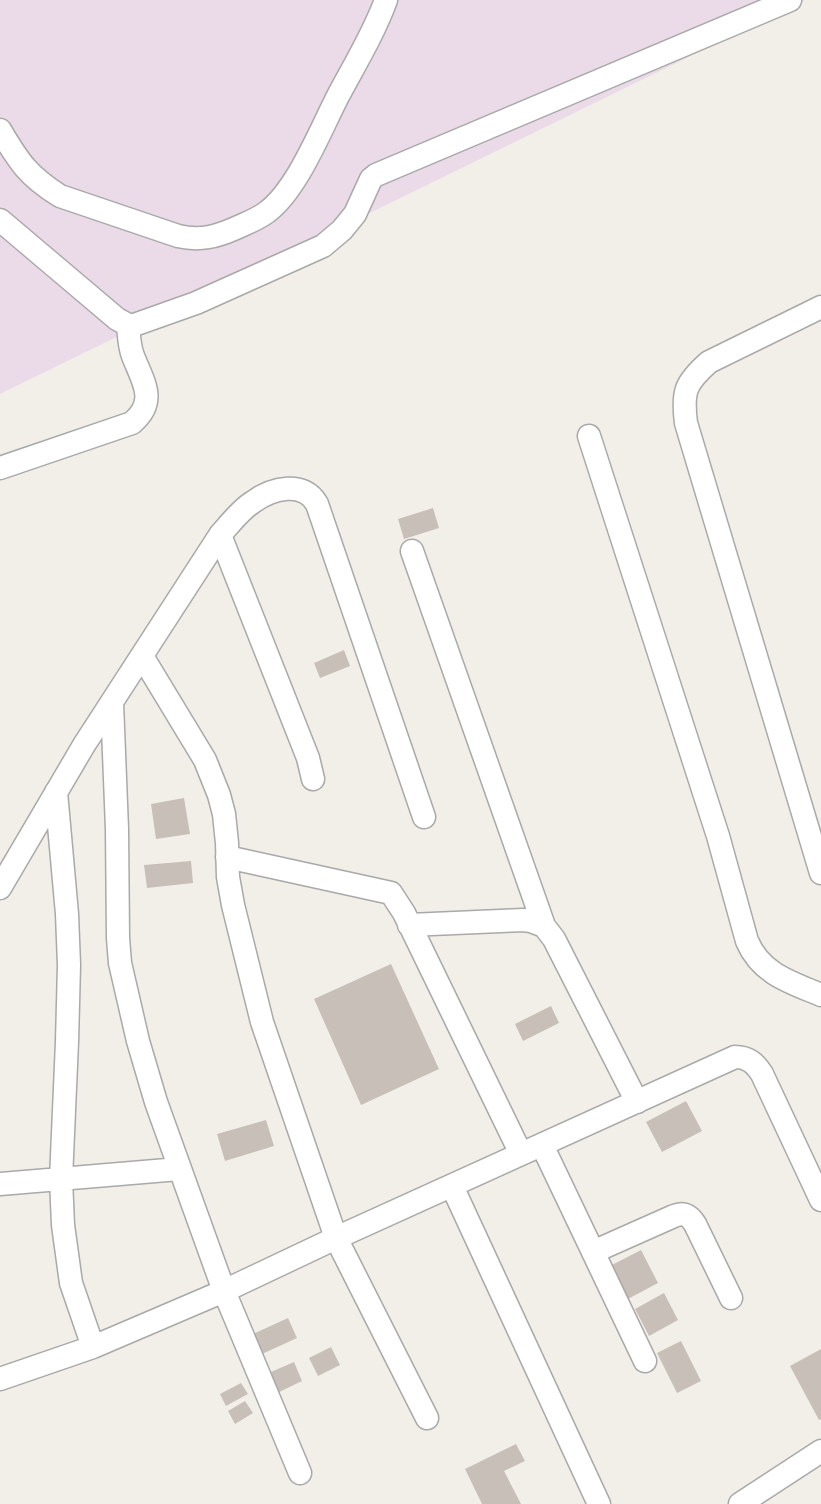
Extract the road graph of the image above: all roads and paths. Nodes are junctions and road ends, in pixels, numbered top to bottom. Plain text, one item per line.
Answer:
1 (386, 0) edge
2 (790, 0) edge
3 (0, 130) edge
4 (0, 220) edge
5 (821, 307) edge
6 (128, 325) junction
7 (589, 436) dead end
8 (0, 468) edge
9 (220, 535) junction
10 (412, 551) dead end
11 (142, 656) junction
12 (112, 702) junction
13 (313, 779) dead end
14 (56, 792) junction
15 (424, 817) dead end
16 (228, 857) junction
17 (821, 873) edge
18 (0, 888) edge
19 (409, 925) junction
20 (544, 926) junction
21 (821, 996) edge
22 (637, 1102) junction
23 (542, 1145) junction
24 (521, 1154) junction
25 (180, 1169) junction
26 (61, 1179) junction
27 (0, 1184) edge
28 (452, 1186) junction
29 (821, 1200) edge
30 (336, 1238) junction
31 (593, 1252) junction
32 (224, 1291) junction
33 (730, 1298) dead end
34 (93, 1347) junction
35 (645, 1361) dead end
36 (0, 1378) edge
37 (426, 1418) dead end
38 (821, 1451) edge
39 (300, 1473) dead end
40 (599, 1504) edge
41 (740, 1504) edge

1 - 3 street
2 - 6 street
4 - 6 street
5 - 17 street
6 - 8 street
7 - 21 street
9 - 11 street
9 - 13 street
9 - 15 street
10 - 20 street
11 - 12 street
11 - 16 street
12 - 14 street
12 - 25 street
14 - 18 street
14 - 26 street
16 - 19 street
16 - 30 street
19 - 20 street
19 - 24 street
20 - 22 street
22 - 23 street
22 - 29 street
23 - 24 street
23 - 31 street
24 - 28 street
25 - 26 street
25 - 32 street
26 - 27 street
26 - 34 street
28 - 30 street
28 - 40 street
30 - 32 street
30 - 37 street
31 - 33 street
31 - 35 street
32 - 34 street
32 - 39 street
34 - 36 street
38 - 41 street

